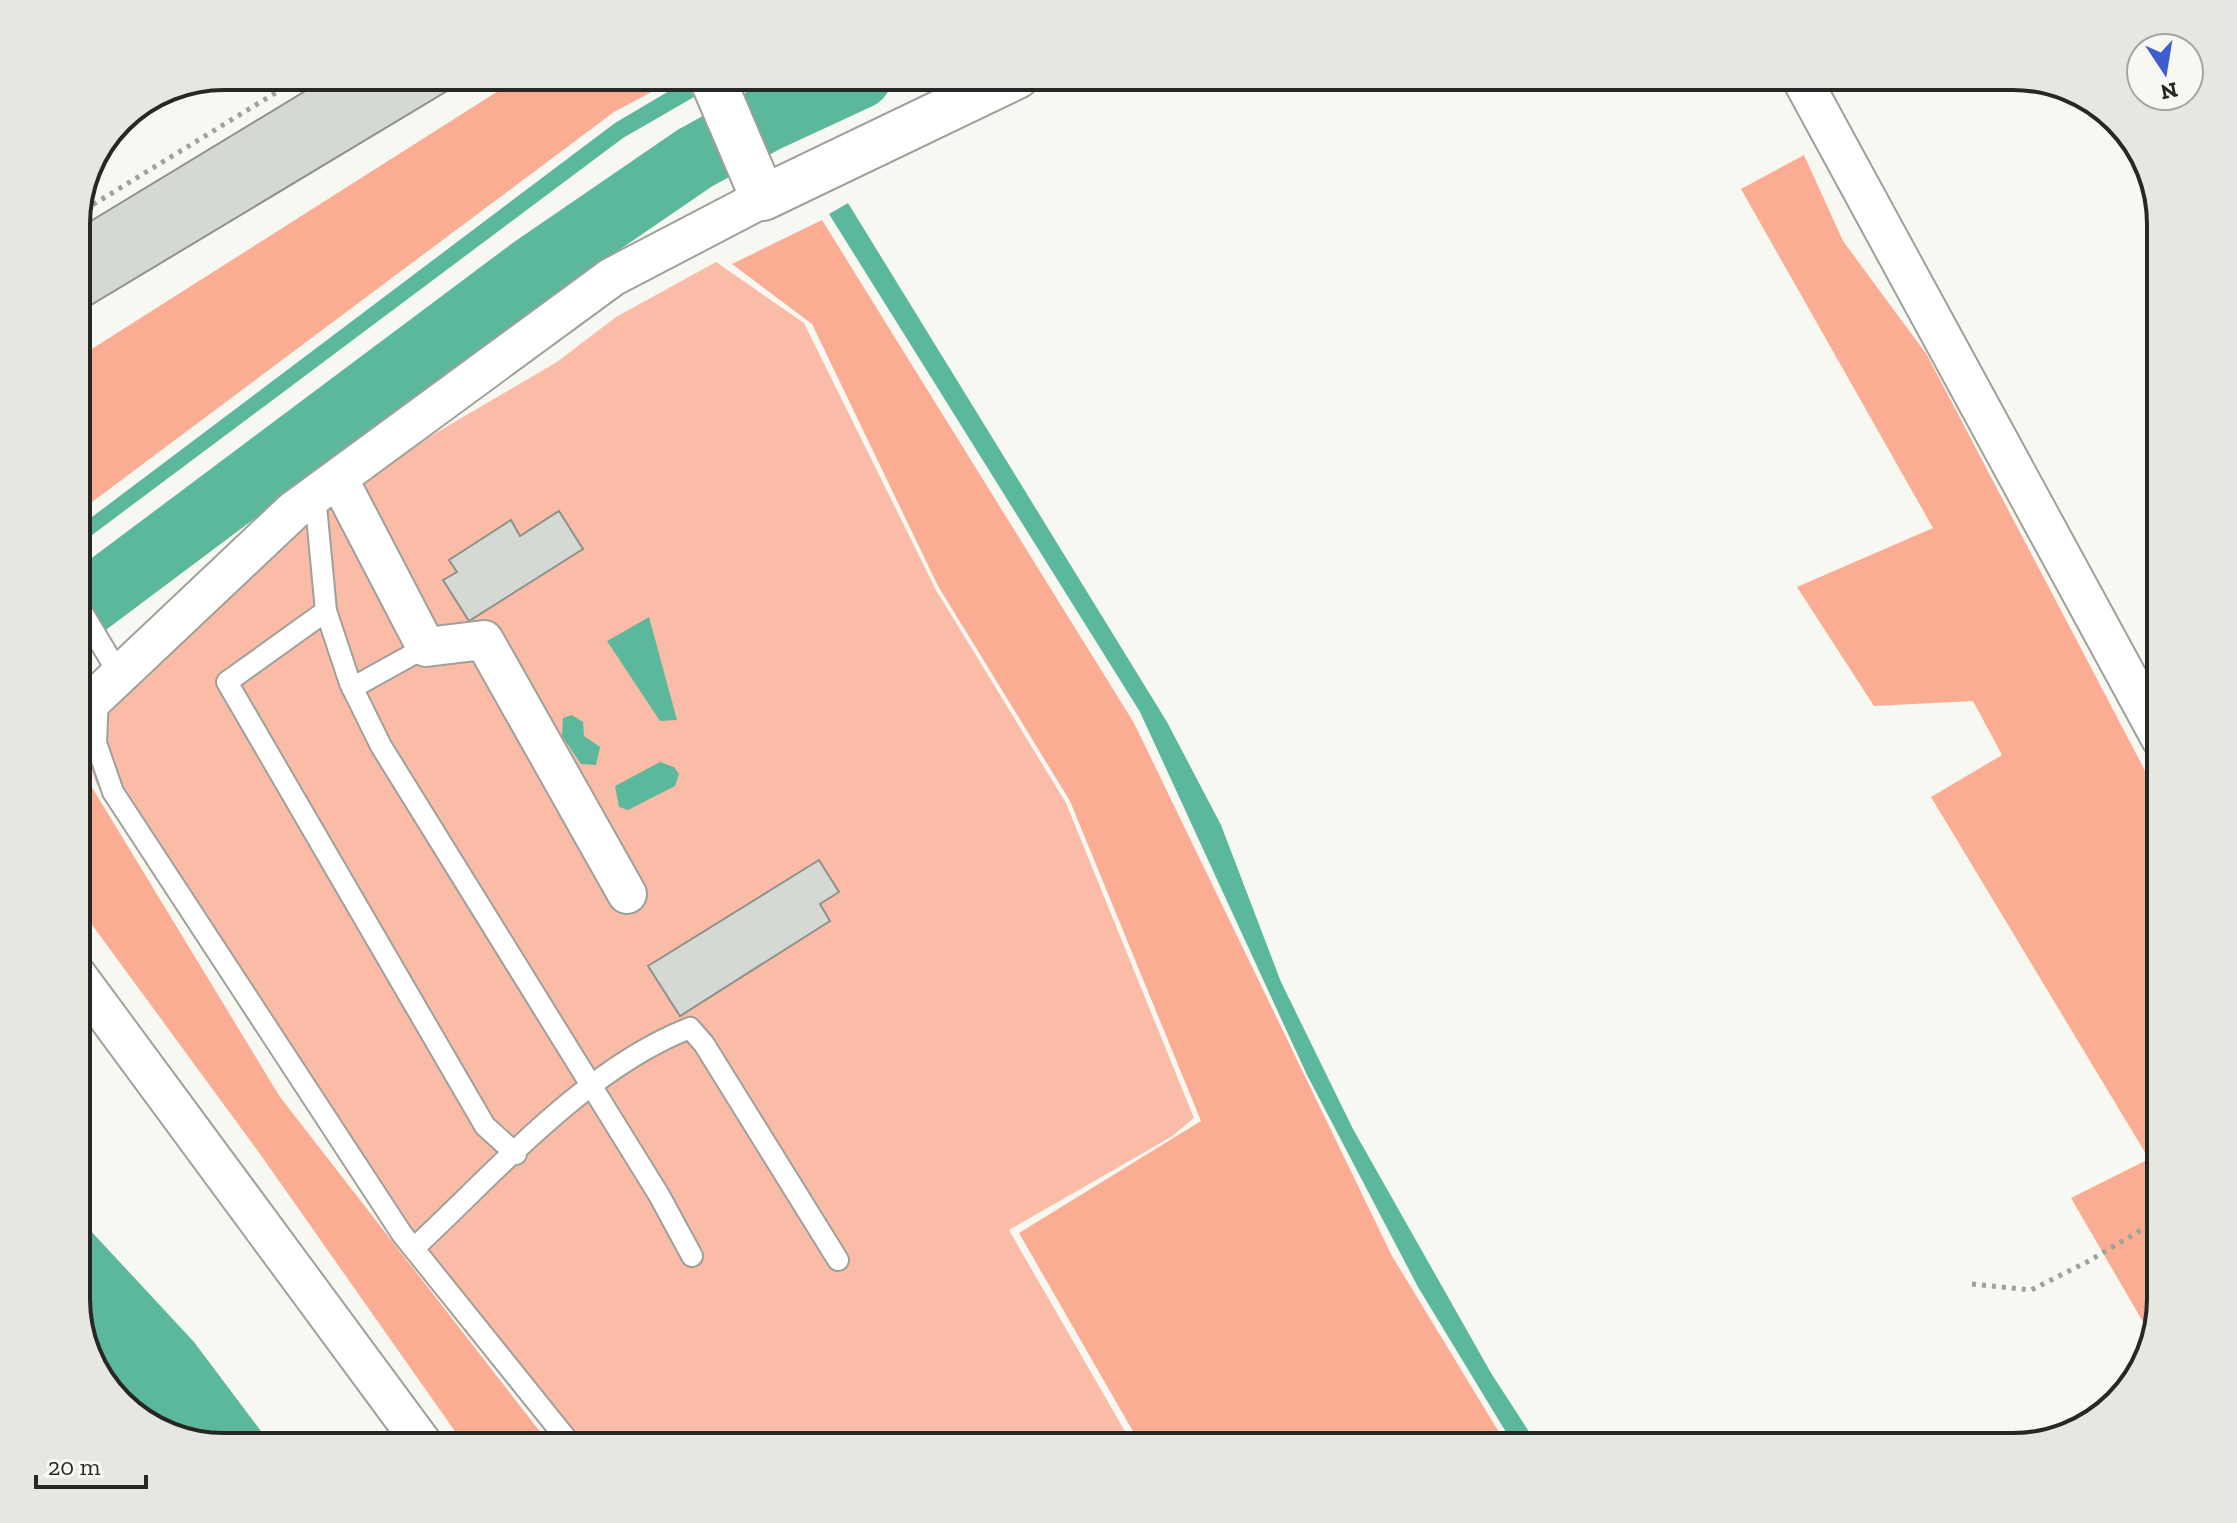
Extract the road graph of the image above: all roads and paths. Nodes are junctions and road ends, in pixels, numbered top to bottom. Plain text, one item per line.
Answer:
1 (280, 90) edge
2 (716, 90) edge
3 (984, 90) edge
4 (1808, 90) edge
5 (758, 187) junction
6 (92, 205) edge
7 (326, 486) junction
8 (326, 611) junction
9 (90, 621) edge
10 (426, 647) junction
11 (352, 688) junction
12 (98, 695) edge
13 (2147, 713) edge
14 (627, 894) dead end
15 (90, 993) edge
16 (591, 1085) junction
17 (516, 1154) junction
18 (2147, 1226) edge
19 (414, 1248) junction
20 (692, 1256) dead end
21 (838, 1260) dead end
22 (1972, 1284) dead end
23 (415, 1433) edge
24 (562, 1433) edge

1 - 6 path
2 - 5 street
3 - 5 street
4 - 13 street
5 - 7 street
7 - 8 lane
7 - 10 street
7 - 12 street
8 - 11 lane
8 - 17 lane
9 - 12 lane
10 - 11 lane
10 - 14 street
11 - 16 lane
12 - 19 lane
15 - 23 street
16 - 17 lane
16 - 20 lane
16 - 21 lane
17 - 19 lane
18 - 22 path
19 - 24 lane

